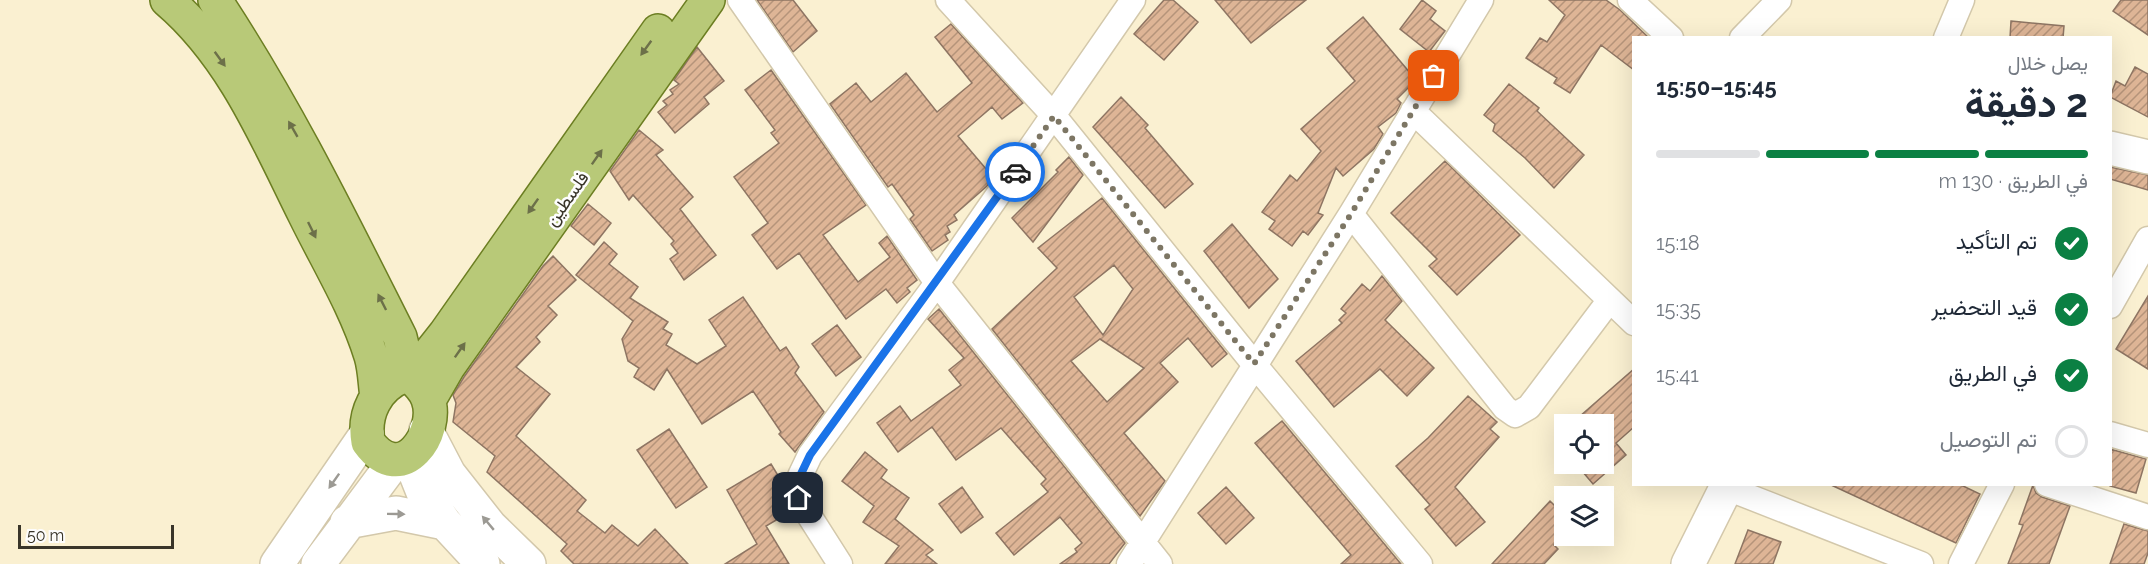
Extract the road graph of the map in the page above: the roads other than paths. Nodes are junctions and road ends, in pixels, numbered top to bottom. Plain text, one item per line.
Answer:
1 (680, 0) edge
2 (708, 0) edge
3 (740, 0) edge
4 (948, 0) edge
5 (1133, 0) edge
6 (1779, 0) edge
7 (1962, 0) edge
8 (1633, 1) edge
9 (1477, 2) edge
10 (195, 5) edge
11 (1669, 36) edge
12 (1744, 36) edge
13 (1947, 36) edge
14 (1413, 111) junction
15 (1054, 116) junction
16 (2112, 148) edge
17 (2148, 157) edge
18 (1351, 214) junction
19 (2148, 239) edge
20 (937, 283) junction
21 (1609, 301) junction
22 (2112, 302) edge
23 (1632, 321) edge
24 (445, 334) junction
25 (399, 336) junction
26 (1254, 364) junction
27 (417, 396) junction
28 (376, 397) junction
29 (367, 433) junction
30 (2112, 435) edge
31 (2148, 445) edge
32 (402, 459) junction
33 (1728, 486) edge
34 (2001, 486) edge
35 (2053, 486) edge
36 (2148, 517) edge
37 (347, 522) junction
38 (445, 523) junction
39 (1143, 542) junction
40 (1418, 563) edge
41 (277, 564) edge
42 (318, 564) edge
43 (483, 564) edge
44 (529, 564) edge
45 (840, 564) edge
46 (1129, 564) edge
47 (1160, 564) edge
48 (1688, 564) edge
49 (1921, 564) edge
50 (1961, 564) edge

1 -> 24 main road, فلسطين
27 -> 2 main road, فلسطين
3 - 20 street
4 - 15 street
5 - 15 street
6 - 12 street
7 - 13 street
8 - 11 street
9 - 14 street
25 -> 10 main road
10 -> 28 main road
14 - 18 street
14 - 21 street
15 - 20 street
15 - 26 street
16 - 17 street
18 - 21 street
18 - 26 street
19 - 22 street
20 - 39 street
20 - 45 street
21 - 23 street
24 - 25 main road
24 - 27 main road, فلسطين
25 - 27 main road
26 - 39 street
26 - 40 street
27 - 28 main road
27 - 32 main road
44 -> 27 street
28 - 29 main road
29 - 32 main road
29 -> 41 street
30 - 31 street
32 - 37 street
32 - 38 street
33 - 48 street
33 - 49 street
34 - 50 street
35 - 36 street
37 -> 38 street
37 - 42 street
38 - 43 street
39 - 46 street
39 - 47 street

